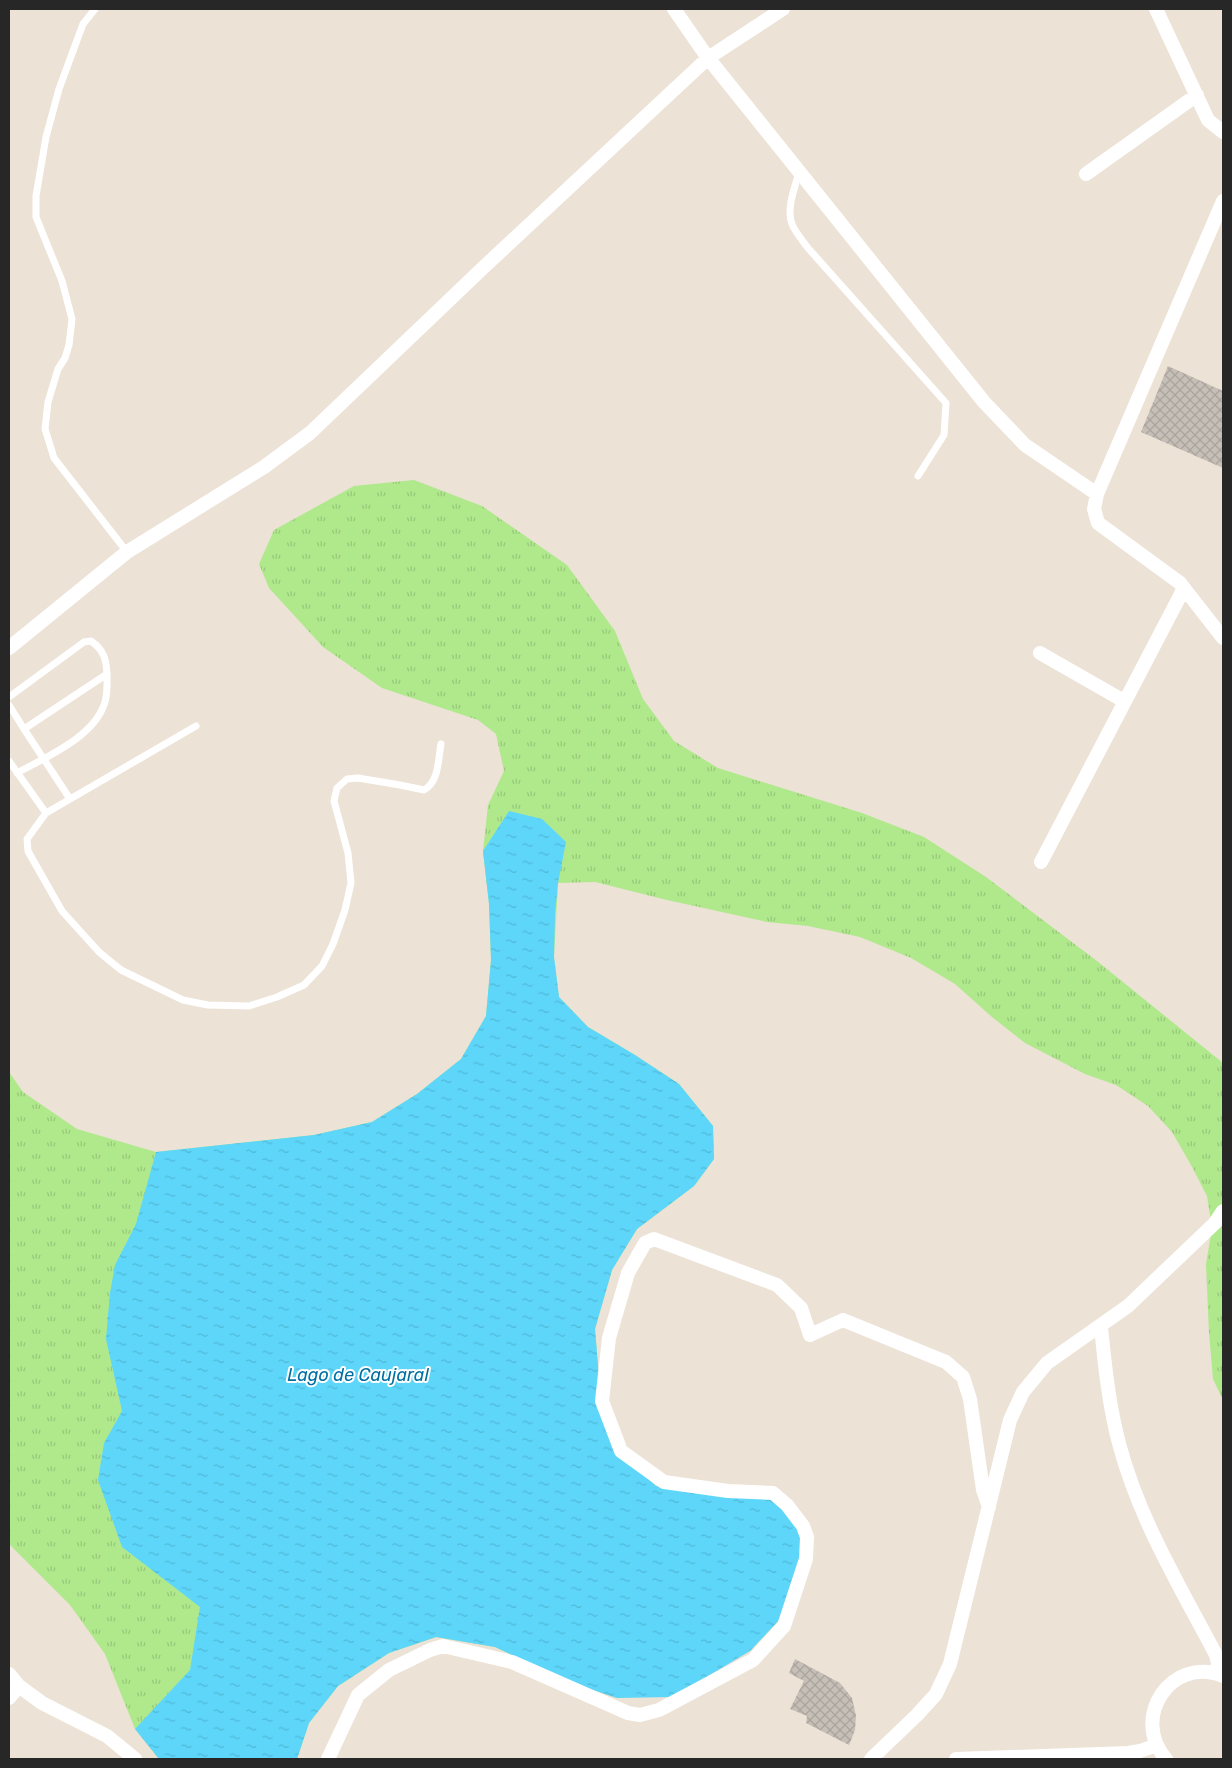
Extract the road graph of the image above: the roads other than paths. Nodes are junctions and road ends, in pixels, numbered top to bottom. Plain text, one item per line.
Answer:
1 (95, 9) edge
2 (674, 9) edge
3 (783, 9) edge
4 (1156, 9) edge
5 (708, 58) junction
6 (1197, 95) junction
7 (1223, 132) edge
8 (800, 172) junction
9 (1086, 174) dead end
10 (1223, 202) edge
11 (918, 476) dead end
12 (1097, 494) junction
13 (127, 552) junction
14 (1183, 588) junction
15 (1223, 638) edge
16 (9, 648) edge
17 (1040, 653) dead end
18 (107, 674) junction
19 (9, 697) edge
20 (1124, 701) junction
21 (9, 705) edge
22 (196, 726) dead end
23 (24, 729) junction
24 (441, 744) dead end
25 (43, 758) junction
26 (9, 761) edge
27 (17, 773) junction
28 (70, 799) junction
29 (46, 813) junction
30 (1041, 862) dead end
31 (1223, 1211) edge
32 (1101, 1327) junction
33 (989, 1507) junction
34 (9, 1674) edge
35 (1219, 1675) edge
36 (19, 1686) junction
37 (9, 1698) edge
38 (1157, 1745) junction
39 (134, 1759) edge
40 (328, 1759) edge
41 (871, 1759) edge
42 (956, 1759) edge
43 (1166, 1759) edge

1 - 13 lane
2 - 5 street
3 - 5 street
4 - 6 street
5 - 8 street
5 - 13 street
6 - 7 street
6 - 9 street
8 - 11 lane
8 - 12 street
10 - 12 street
12 - 14 street
13 - 16 street
14 - 15 street
14 - 20 street
17 - 20 street
18 - 19 lane
18 - 23 lane
18 - 25 lane
20 - 30 street
21 - 23 lane
22 - 28 lane
23 - 25 lane
24 - 29 lane
25 - 27 lane
25 - 28 lane
26 - 27 lane
27 - 29 lane
28 - 29 lane
31 - 32 street
32 - 33 street
32 - 35 street
33 - 40 street
33 - 41 street
34 - 36 street
35 - 38 street
36 - 37 street
36 - 39 street
38 - 42 street
38 - 43 street

